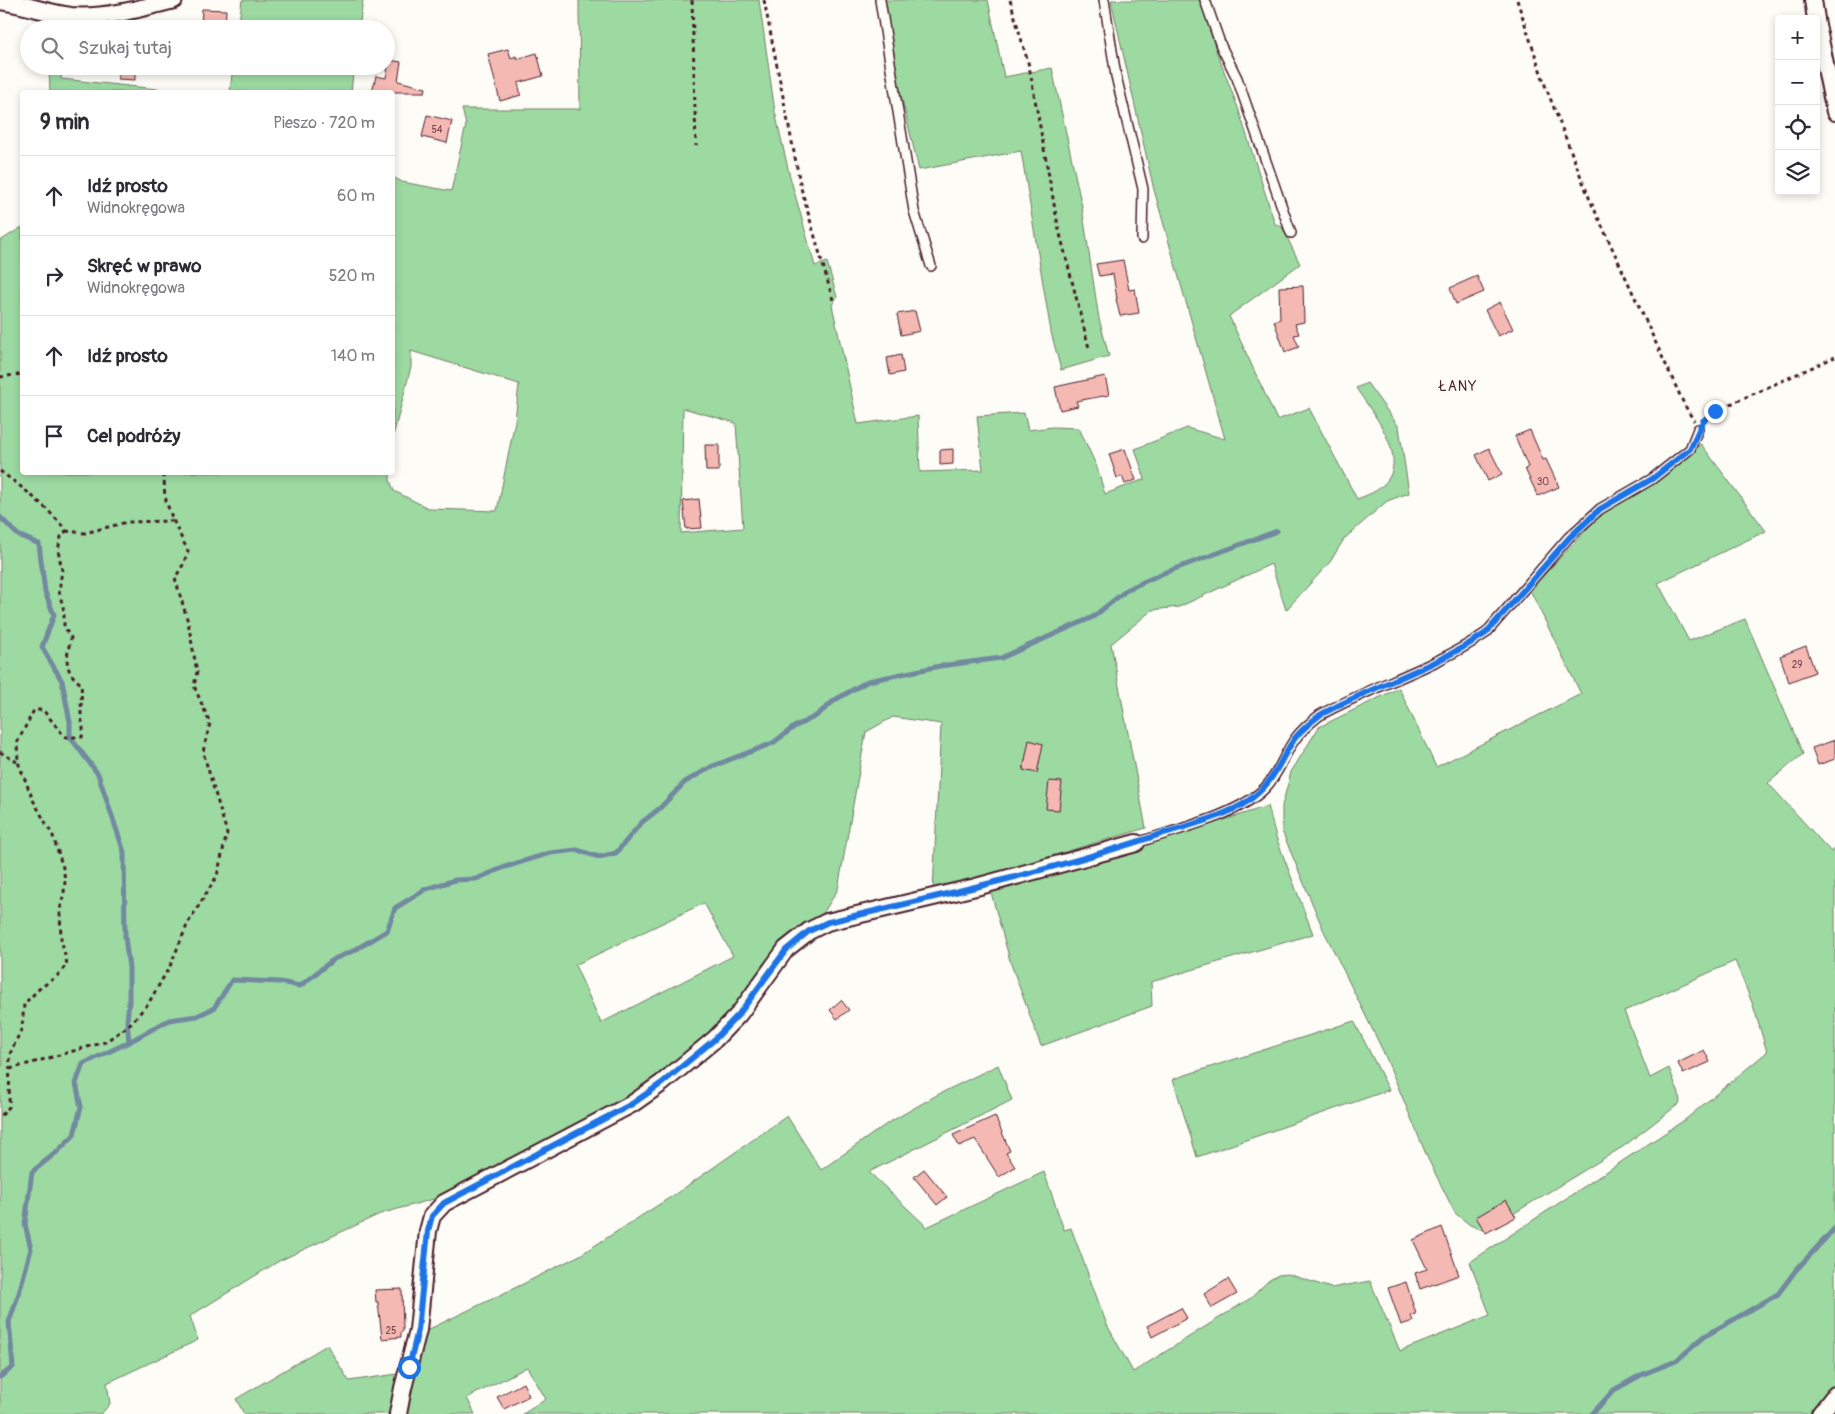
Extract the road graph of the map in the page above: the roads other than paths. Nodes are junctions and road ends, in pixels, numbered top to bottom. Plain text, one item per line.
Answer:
1 (174, 0) edge
2 (880, 0) edge
3 (1104, 0) edge
4 (1205, 0) edge
5 (1813, 0) edge
6 (0, 1) edge
7 (1815, 15) edge
8 (1820, 39) edge
9 (1835, 112) edge
10 (1291, 233) dead end
11 (1142, 239) dead end
12 (932, 266) dead end
13 (1698, 429) road end
14 (1136, 843) joint
15 (1835, 1395) edge
16 (398, 1414) edge
17 (1820, 1414) edge

1 - 6 street
2 - 12 lane
3 - 11 lane
4 - 10 lane
5 - 7 street
8 - 9 street
13 - 14 lane
14 - 16 street
15 - 17 street

